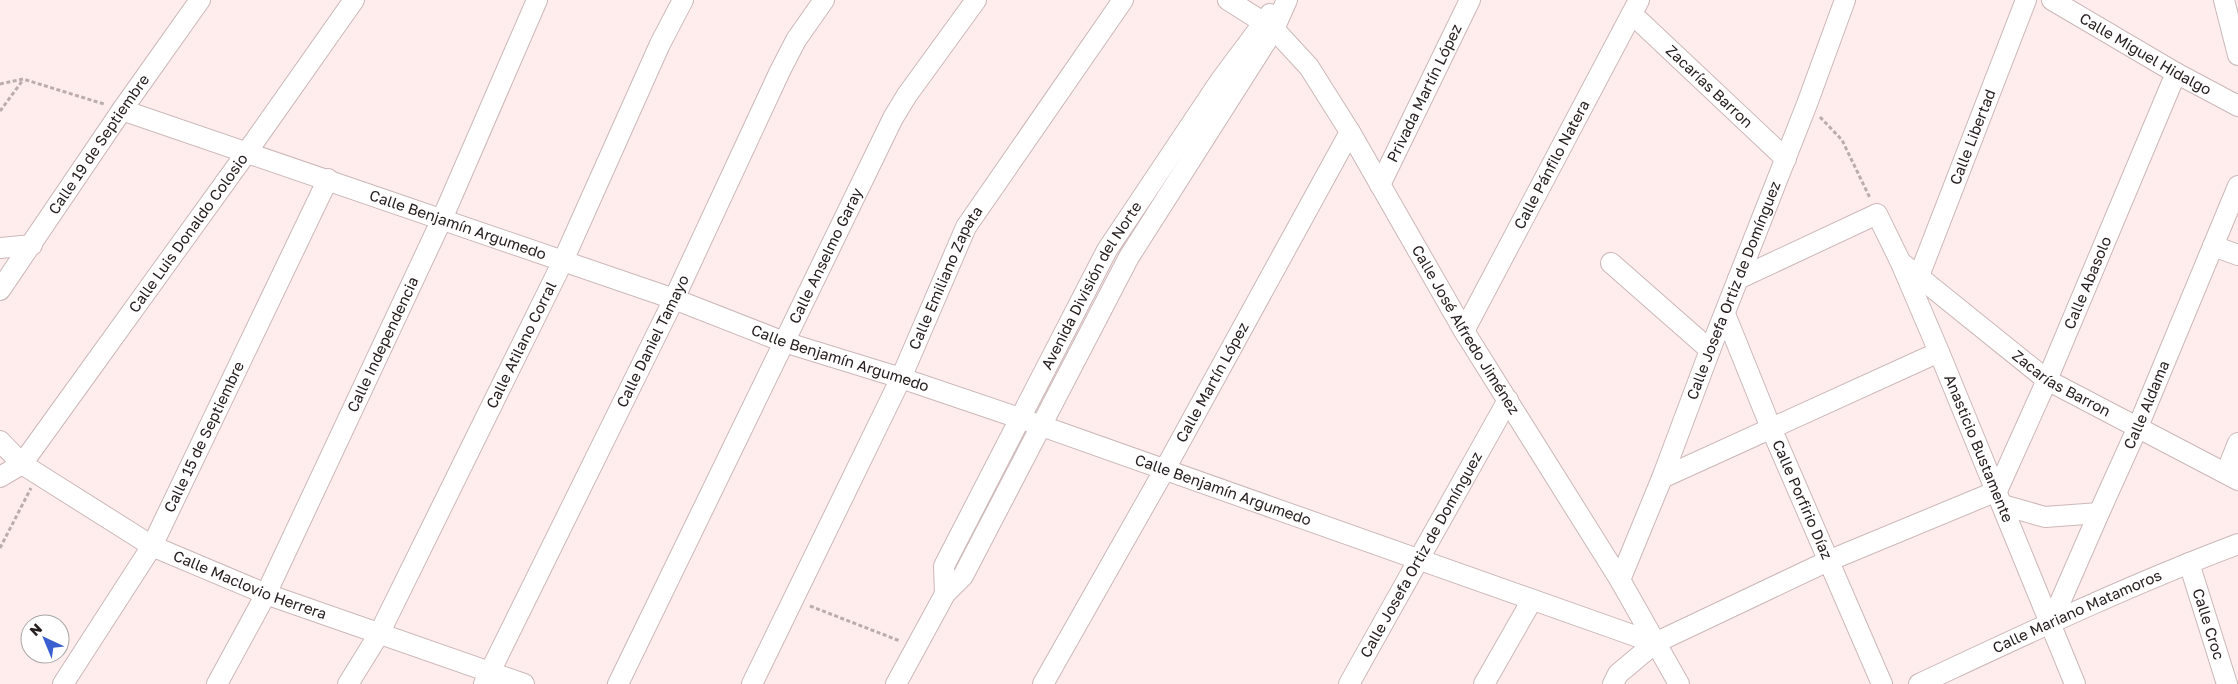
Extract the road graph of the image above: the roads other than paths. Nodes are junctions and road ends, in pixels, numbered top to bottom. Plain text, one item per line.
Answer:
1 (200, 0) edge
2 (354, 0) edge
3 (537, 0) edge
4 (683, 0) edge
5 (824, 0) edge
6 (976, 0) edge
7 (1123, 0) edge
8 (1228, 0) edge
9 (1285, 0) edge
10 (1470, 0) edge
11 (1845, 0) edge
12 (2026, 0) edge
13 (2052, 0) edge
14 (2224, 0) edge
15 (1636, 7) edge
16 (1269, 25) junction
17 (2238, 55) edge
18 (2176, 73) junction
19 (2238, 106) edge
20 (122, 110) junction
21 (1350, 132) junction
22 (247, 152) junction
23 (1786, 159) junction
24 (328, 180) junction
25 (1380, 185) junction
26 (2238, 186) edge
27 (442, 219) junction
28 (32, 245) junction
29 (2213, 246) junction
30 (0, 248) edge
31 (2238, 255) edge
32 (563, 261) junction
33 (1611, 263) dead end
34 (1901, 263) junction
35 (1919, 276) junction
36 (1738, 279) junction
37 (0, 290) edge
38 (674, 300) junction
39 (1725, 314) junction
40 (1464, 331) junction
41 (784, 342) junction
42 (1710, 350) junction
43 (1939, 352) junction
44 (901, 378) junction
45 (2047, 380) junction
46 (1508, 400) junction
47 (1019, 418) junction
48 (1040, 426) junction
49 (1771, 428) junction
50 (2138, 429) junction
51 (0, 440) edge
52 (2238, 443) edge
53 (22, 464) junction
54 (1165, 469) junction
55 (0, 477) edge
56 (2232, 477) edge
57 (1662, 478) junction
58 (2000, 498) junction
59 (2099, 513) junction
60 (2238, 544) edge
61 (152, 546) junction
62 (1420, 558) junction
63 (1828, 561) junction
64 (2189, 562) junction
65 (1620, 580) junction
66 (266, 594) junction
67 (945, 594) junction
68 (1532, 600) junction
69 (2052, 623) junction
70 (379, 634) junction
71 (1655, 643) junction
72 (487, 678) edge
73 (63, 684) edge
74 (217, 684) edge
75 (348, 684) edge
76 (524, 684) edge
77 (618, 684) edge
78 (752, 684) edge
79 (896, 684) edge
80 (1043, 684) edge
81 (1349, 684) edge
82 (1484, 684) edge
83 (1613, 684) edge
84 (1679, 684) edge
85 (1882, 684) edge
86 (1919, 684) edge
87 (2075, 684) edge
88 (2227, 684) edge

1 - 20 street, Calle 19 de Septiembre
2 - 22 street, Calle Luis Donaldo Colosio
3 - 27 street, Calle Independencia
4 - 32 street, Calle Atilano Corral
5 - 38 street, Calle Daniel Tamayo
6 - 41 street, Calle Anselmo Garay
7 - 44 street, Calle Emiliano Zapata
8 - 16 street, Calle José Alfredo Jiménez
9 - 16 street, Avenida División del Norte
10 - 25 street, Privada Martín López
11 - 23 street, Calle Josefa Ortiz de Domínguez
12 - 35 street, Calle Libertad
13 - 18 street, Calle Miguel Hidalgo
14 - 17 street
15 - 23 street, Zacarías Barron
15 - 40 street, Calle Pánfilo Natera
16 - 21 street, Calle José Alfredo Jiménez
16 - 47 street, Avenida División del Norte
16 - 48 street, Avenida División del Norte
18 - 19 street, Calle Miguel Hidalgo
18 - 45 street, Calle Abasolo
20 - 22 street, Calle Benjamín Argumedo
20 - 28 street, Calle 19 de Septiembre
21 - 25 street, Calle José Alfredo Jiménez
21 - 54 street, Calle Martín López
22 - 24 street, Calle Benjamín Argumedo
22 - 53 street, Calle Luis Donaldo Colosio
23 - 36 street, Calle Josefa Ortiz de Domínguez
24 - 27 street, Calle Benjamín Argumedo
24 - 61 street, Calle 15 de Septiembre
25 - 40 street, Calle José Alfredo Jiménez
26 - 29 street, Calle Aldama
27 - 32 street, Calle Benjamín Argumedo
27 - 66 street, Calle Independencia
28 - 30 street
28 - 37 street, Calle 19 de Septiembre
29 - 31 street
29 - 50 street, Calle Aldama
32 - 38 street, Calle Benjamín Argumedo
32 - 70 street, Calle Atilano Corral
33 - 42 street
34 - 35 street, Zacarías Barron
34 - 36 street, Anasticio Bustamente
34 - 43 street, Anasticio Bustamente
35 - 45 street, Zacarías Barron
36 - 39 street, Calle Josefa Ortiz de Domínguez
38 - 41 street, Calle Benjamín Argumedo
38 - 72 street, Calle Daniel Tamayo
39 - 42 street, Calle Josefa Ortiz de Domínguez
39 - 49 street, Calle Porfirio Díaz
40 - 46 street, Calle José Alfredo Jiménez
41 - 44 street, Calle Benjamín Argumedo
41 - 77 street, Calle Anselmo Garay
42 - 57 street, Calle Josefa Ortiz de Domínguez
43 - 49 street
43 - 58 street, Anasticio Bustamente
44 - 47 street, Calle Benjamín Argumedo
44 - 78 street, Calle Emiliano Zapata
45 - 50 street, Zacarías Barron
45 - 58 street, Calle Abasolo
46 - 62 street, Calle Josefa Ortiz de Domínguez
46 - 65 street, Calle José Alfredo Jiménez
47 - 48 street, Calle Benjamín Argumedo
47 - 67 street, Avenida División del Norte
48 - 54 street, Calle Benjamín Argumedo
48 - 67 street, Avenida División del Norte
49 - 57 street
49 - 63 street, Calle Porfirio Díaz
50 - 56 street, Zacarías Barron
50 - 59 street, Calle Aldama
51 - 53 street, Calle Maclovio Herrera
52 - 56 street
53 - 55 street
53 - 61 street, Calle Maclovio Herrera
54 - 62 street, Calle Benjamín Argumedo
54 - 80 street, Calle Martín López
57 - 65 street, Calle Josefa Ortiz de Domínguez
58 - 59 street
58 - 63 street
58 - 69 street, Anasticio Bustamente
59 - 69 street, Calle Aldama
60 - 64 street, Calle Mariano Matamoros
61 - 66 street, Calle Maclovio Herrera
61 - 73 street, Calle 15 de Septiembre
62 - 68 street, Calle Benjamín Argumedo
62 - 81 street, Calle Josefa Ortiz de Domínguez
63 - 71 street
63 - 85 street, Calle Porfirio Díaz
64 - 69 street, Calle Mariano Matamoros
64 - 88 street, Calle Croc
65 - 71 street, Calle José Alfredo Jiménez
66 - 70 street, Calle Maclovio Herrera
66 - 74 street, Calle Independencia
67 - 79 street, Avenida División del Norte
68 - 71 street, Calle Benjamín Argumedo
68 - 82 street
69 - 86 street, Calle Mariano Matamoros
69 - 87 street, Anasticio Bustamente
70 - 72 street, Calle Maclovio Herrera
70 - 75 street, Calle Atilano Corral
71 - 83 street
71 - 84 street, Calle José Alfredo Jiménez
72 - 76 street, Calle Maclovio Herrera

